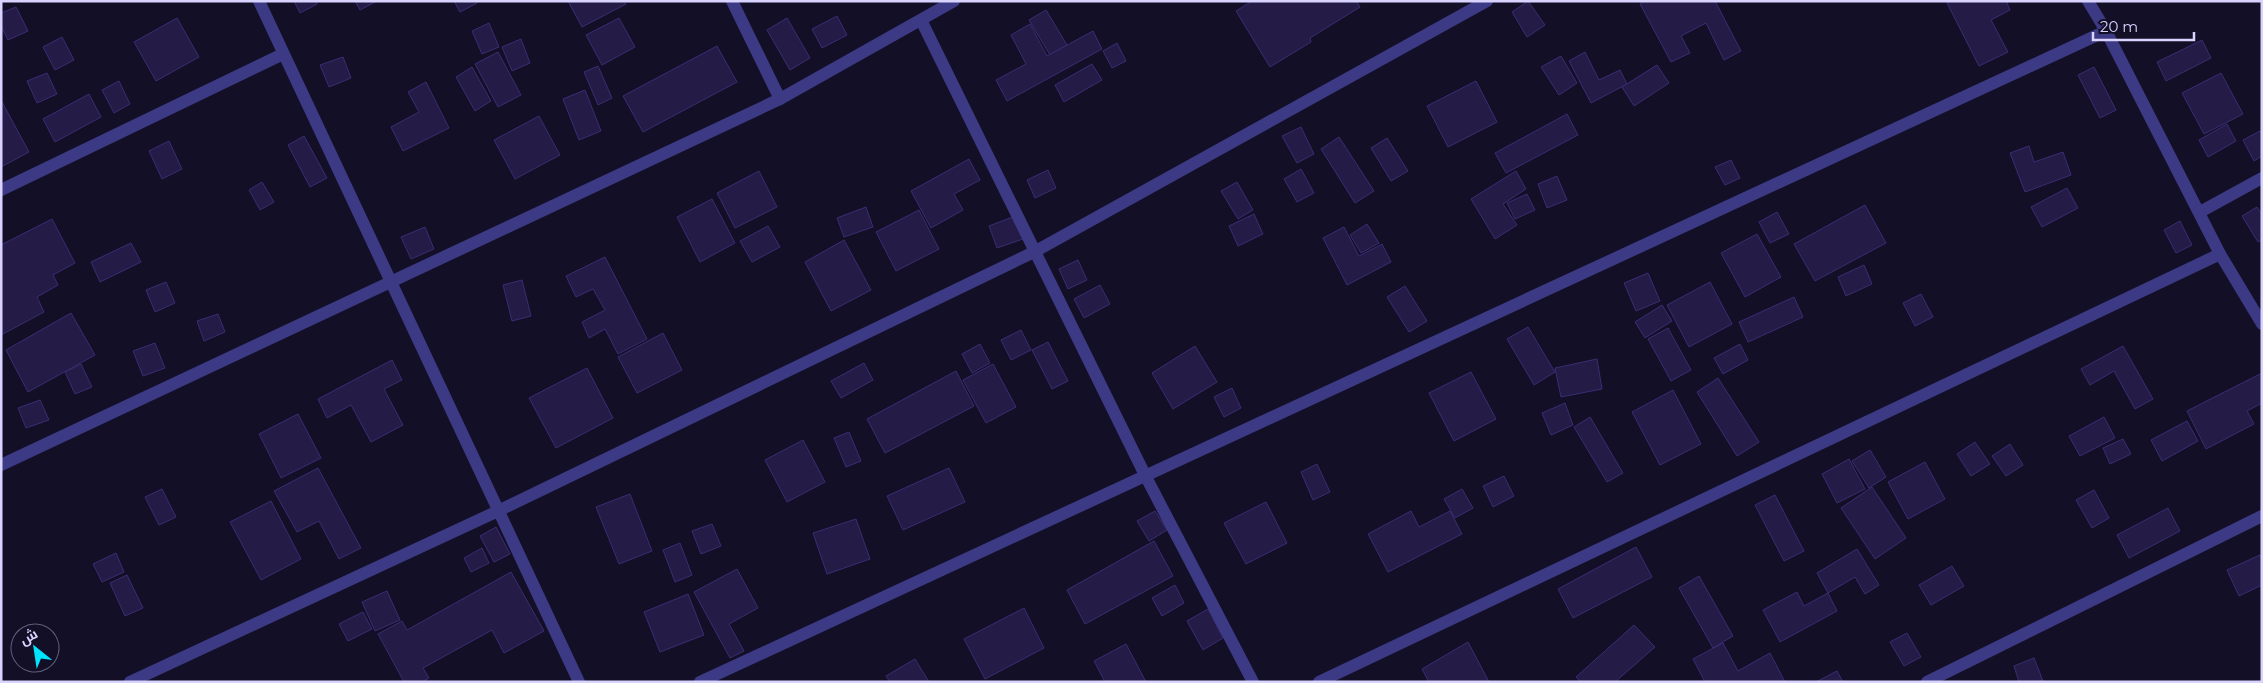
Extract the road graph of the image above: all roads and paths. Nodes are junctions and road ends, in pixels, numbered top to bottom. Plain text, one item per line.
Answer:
1 (259, 1) edge
2 (732, 1) edge
3 (954, 1) edge
4 (1487, 1) edge
5 (2088, 1) edge
6 (921, 20) junction
7 (2106, 31) junction
8 (283, 54) junction
9 (780, 99) junction
10 (2262, 178) edge
11 (1, 190) edge
12 (2200, 212) junction
13 (1034, 252) junction
14 (2220, 254) junction
15 (391, 281) junction
16 (2262, 324) edge
17 (1, 465) edge
18 (1146, 477) junction
19 (498, 511) junction
20 (2262, 516) edge
21 (130, 682) edge
22 (579, 682) edge
23 (700, 682) edge
24 (1252, 682) edge
25 (1319, 682) edge
26 (1927, 682) edge

1 - 8 street
2 - 9 street
3 - 6 street
4 - 13 street
5 - 7 street
6 - 9 street
6 - 13 street
7 - 12 street
7 - 18 street
8 - 11 street
8 - 15 street
9 - 15 street
10 - 12 street
12 - 14 street
13 - 18 street
13 - 19 street
14 - 16 street
14 - 25 street
15 - 17 street
15 - 19 street
18 - 23 street
18 - 24 street
19 - 21 street
19 - 22 street
20 - 26 street

